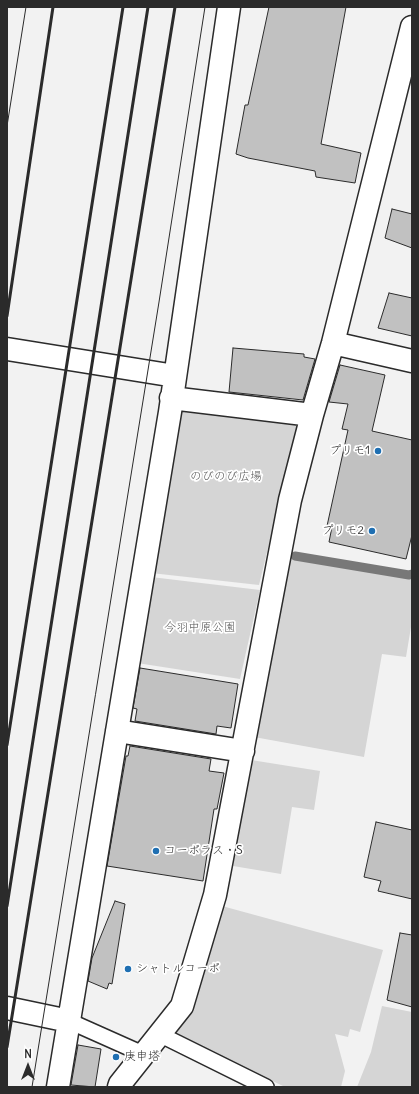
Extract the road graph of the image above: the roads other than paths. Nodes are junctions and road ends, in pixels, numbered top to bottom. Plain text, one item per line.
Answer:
1 (229, 7) edge
2 (412, 27) edge
3 (333, 343) junction
4 (7, 349) edge
5 (412, 361) edge
6 (175, 376) junction
7 (171, 398) junction
8 (312, 415) junction
9 (117, 731) junction
10 (243, 751) junction
11 (7, 1008) edge
12 (69, 1021) junction
13 (159, 1034) junction
14 (143, 1054) junction
15 (58, 1087) edge
16 (119, 1087) edge
17 (266, 1087) edge

1 - 6 street
2 - 3 street
3 - 5 street
3 - 8 street
4 - 6 street
6 - 7 street
7 - 8 street
7 - 9 street
8 - 10 street
9 - 10 street
9 - 12 street
10 - 13 street
11 - 12 street
12 - 14 lane
12 - 15 street
13 - 14 street
13 - 17 lane
14 - 16 street

